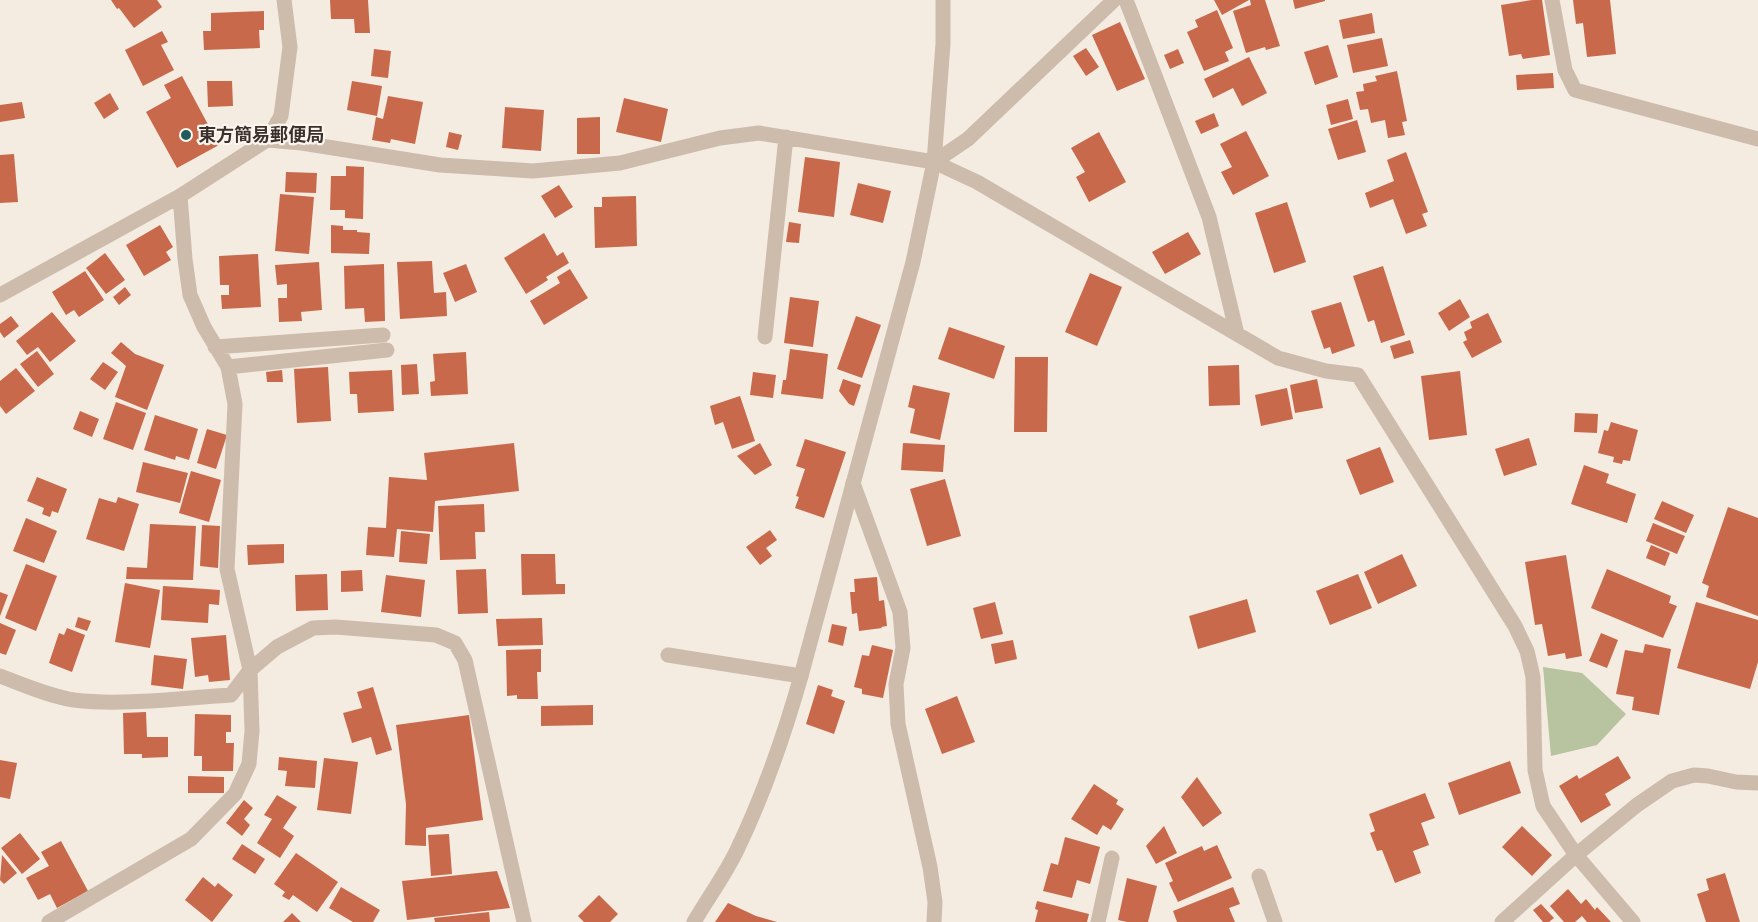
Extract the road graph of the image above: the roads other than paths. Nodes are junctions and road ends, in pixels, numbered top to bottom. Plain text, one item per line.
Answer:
1 (284, 0) edge
2 (944, 0) edge
3 (1114, 0) edge
4 (1126, 0) edge
5 (1552, 0) edge
6 (786, 137) junction
7 (267, 140) junction
8 (1758, 140) edge
9 (934, 162) junction
10 (180, 196) junction
11 (0, 295) edge
12 (1237, 334) junction
13 (765, 337) dead end
14 (215, 347) junction
15 (228, 367) junction
16 (853, 483) junction
17 (668, 655) dead end
18 (250, 670) junction
19 (0, 676) edge
20 (801, 676) junction
21 (1758, 783) edge
22 (1576, 855) junction
23 (1112, 858) dead end
24 (1258, 876) dead end
25 (49, 922) edge
26 (524, 922) edge
27 (694, 922) edge
28 (934, 922) edge
29 (1098, 922) edge
30 (1275, 922) edge
31 (1502, 922) edge
32 (1633, 922) edge

1 - 7 street
2 - 9 street
3 - 9 street
4 - 12 street
5 - 8 street
6 - 7 street
6 - 9 street
6 - 13 street
7 - 10 street
9 - 12 street
9 - 16 street
10 - 11 street
10 - 14 street
12 - 22 street
14 - 15 street
14 - 15 street
15 - 18 street
16 - 20 street
16 - 28 street
17 - 20 street
18 - 19 street
18 - 25 street
18 - 26 street
20 - 27 street
21 - 22 street
22 - 31 street
22 - 32 street
23 - 29 street
24 - 30 street

